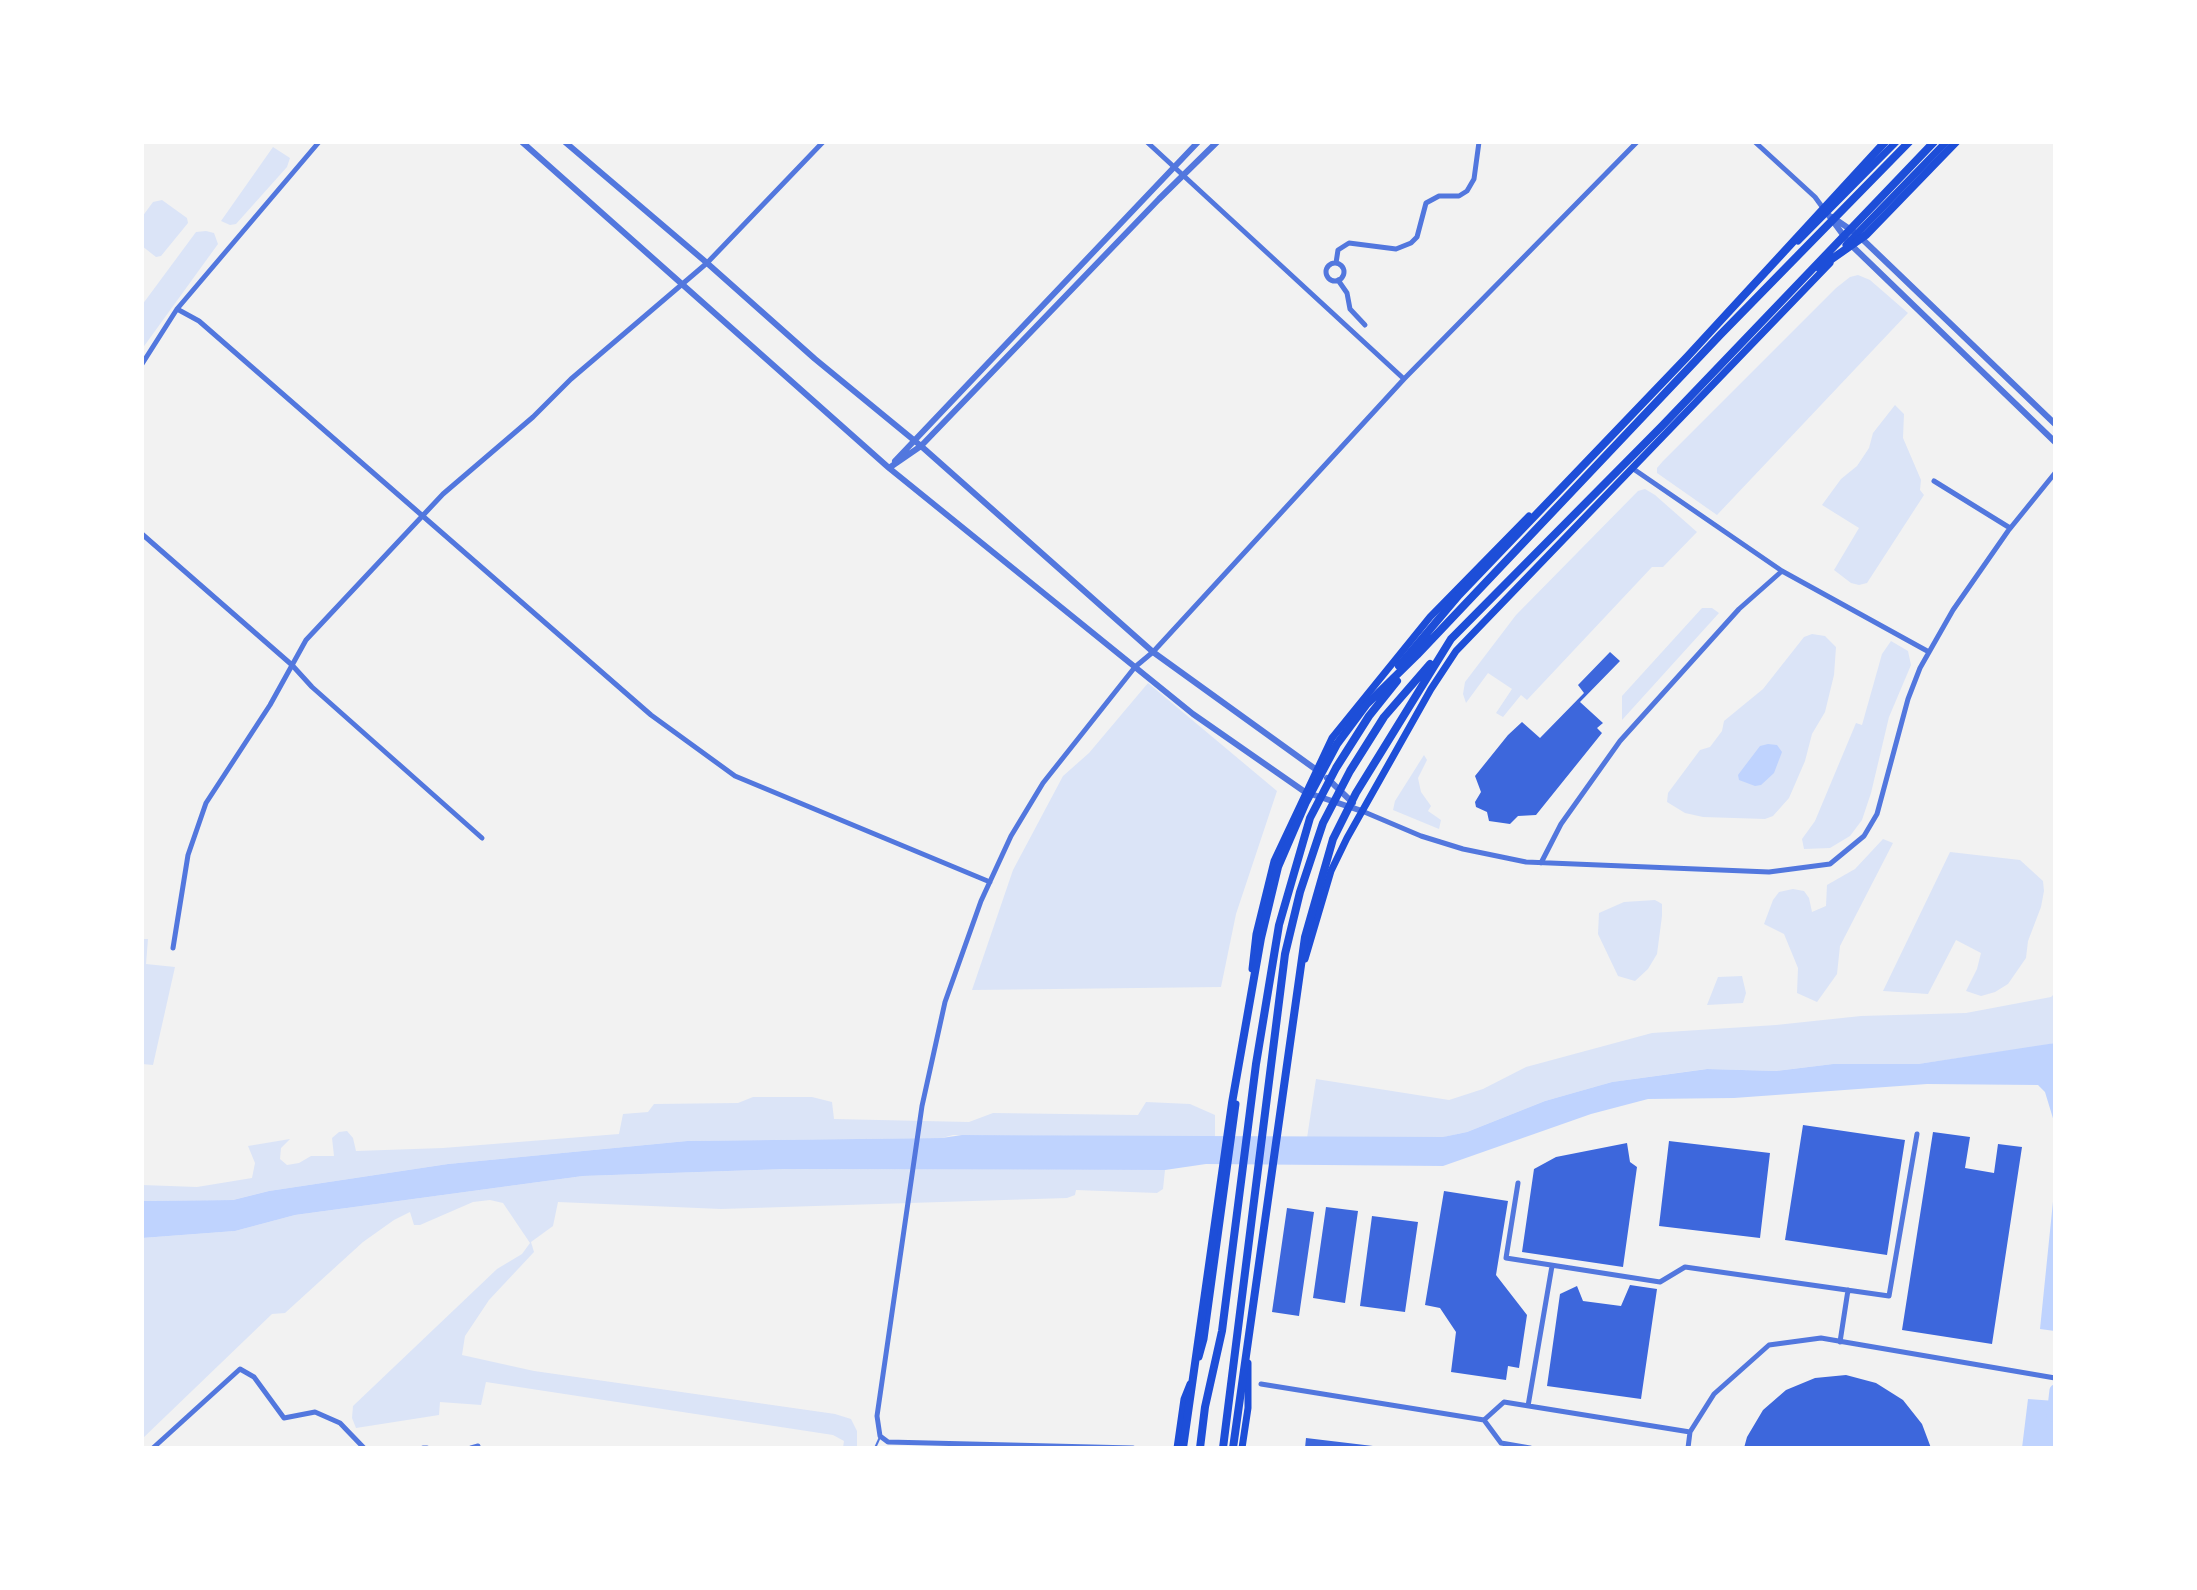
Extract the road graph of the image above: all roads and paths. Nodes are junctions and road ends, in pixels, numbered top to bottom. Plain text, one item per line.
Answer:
1 (319, 142) edge
2 (522, 142) edge
3 (565, 142) edge
4 (823, 142) edge
5 (1147, 142) edge
6 (1198, 142) edge
7 (1217, 142) edge
8 (1479, 142) edge
9 (1637, 142) edge
10 (1755, 142) edge
11 (1885, 142) edge
12 (1896, 142) edge
13 (1909, 142) edge
14 (1934, 142) edge
15 (1946, 142) edge
16 (1956, 142) edge
17 (1174, 167) junction
18 (1182, 175) junction
19 (1827, 213) junction
20 (1857, 234) junction
21 (1849, 243) junction
22 (707, 263) junction
23 (1336, 263) junction
24 (1338, 280) junction
25 (1802, 280) junction
26 (683, 285) junction
27 (177, 309) junction
28 (1365, 325) dead end
29 (142, 364) edge
30 (1404, 379) junction
31 (2055, 424) edge
32 (913, 439) junction
33 (2055, 442) edge
34 (921, 446) junction
35 (889, 468) junction
36 (1632, 468) junction
37 (2055, 473) edge
38 (1934, 481) dead end
39 (422, 516) junction
40 (2010, 528) junction
41 (142, 534) edge
42 (1782, 571) junction
43 (1451, 639) junction
44 (1153, 652) junction
45 (1929, 652) junction
46 (1417, 655) junction
47 (292, 665) junction
48 (1135, 667) junction
49 (1366, 705) junction
50 (1316, 769) junction
51 (1305, 792) junction
52 (1362, 811) junction
53 (482, 838) dead end
54 (1541, 863) junction
55 (990, 882) junction
56 (173, 948) dead end
57 (1917, 1134) dead end
58 (1518, 1183) dead end
59 (1552, 1266) junction
60 (1848, 1290) junction
61 (1840, 1342) junction
62 (2055, 1378) edge
63 (1261, 1384) dead end
64 (1528, 1406) junction
65 (1205, 1407) junction
66 (1484, 1420) junction
67 (1690, 1432) junction
68 (880, 1436) junction
69 (478, 1446) dead end
70 (989, 1446) edge
71 (153, 1448) edge
72 (364, 1448) edge
73 (471, 1448) edge
74 (875, 1448) edge
75 (1133, 1448) edge
76 (1180, 1448) edge
77 (1193, 1448) edge
78 (1200, 1448) edge
79 (1225, 1448) edge
80 (1233, 1448) edge
81 (1242, 1448) edge
82 (1530, 1448) edge
83 (1688, 1448) edge

1 - 27 street
2 - 26 street
3 - 22 street
4 - 22 street
5 - 17 street
6 - 17 street
7 - 18 street
8 - 23 street
9 - 30 street
10 - 19 street
11 - 49 highway
12 - 19 main road
13 - 46 highway
14 - 25 highway
15 - 20 main road
16 - 25 highway
17 - 18 street
17 - 32 street
18 - 30 street
18 - 34 street
19 - 20 street
19 - 21 street
19 - 50 main road
20 - 21 main road
20 - 31 street
21 - 33 street
21 - 36 main road
22 - 26 street
22 - 32 street
23 - 24 street
23 - 24 street
24 - 28 street
25 - 43 highway
26 - 35 street
26 - 39 street
27 - 29 street
27 - 39 street
30 - 44 street
32 - 34 street
32 - 35 street
34 - 35 street
34 - 44 street
35 - 48 street
36 - 42 street
36 - 52 main road
37 - 40 street
38 - 40 street
39 - 47 street
39 - 55 street
40 - 45 street
41 - 47 street
42 - 45 street
42 - 54 street
43 - 79 highway
43 - 80 highway
44 - 48 street
44 - 50 street
45 - 54 street
46 - 49 highway
46 - 65 highway
47 - 53 street
47 - 56 street
48 - 51 street
48 - 55 street
49 - 76 highway
50 - 51 main road
50 - 52 street
51 - 52 street
51 - 76 main road
52 - 54 street
52 - 81 main road
55 - 68 street
57 - 60 street
58 - 59 street
59 - 60 street
59 - 64 street
60 - 61 street
61 - 62 street
61 - 67 street
63 - 66 street
64 - 66 street
64 - 67 street
65 - 77 highway
65 - 78 highway
66 - 82 street
67 - 83 street
68 - 70 street
68 - 74 lane
69 - 73 street
70 - 75 street
71 - 72 street

